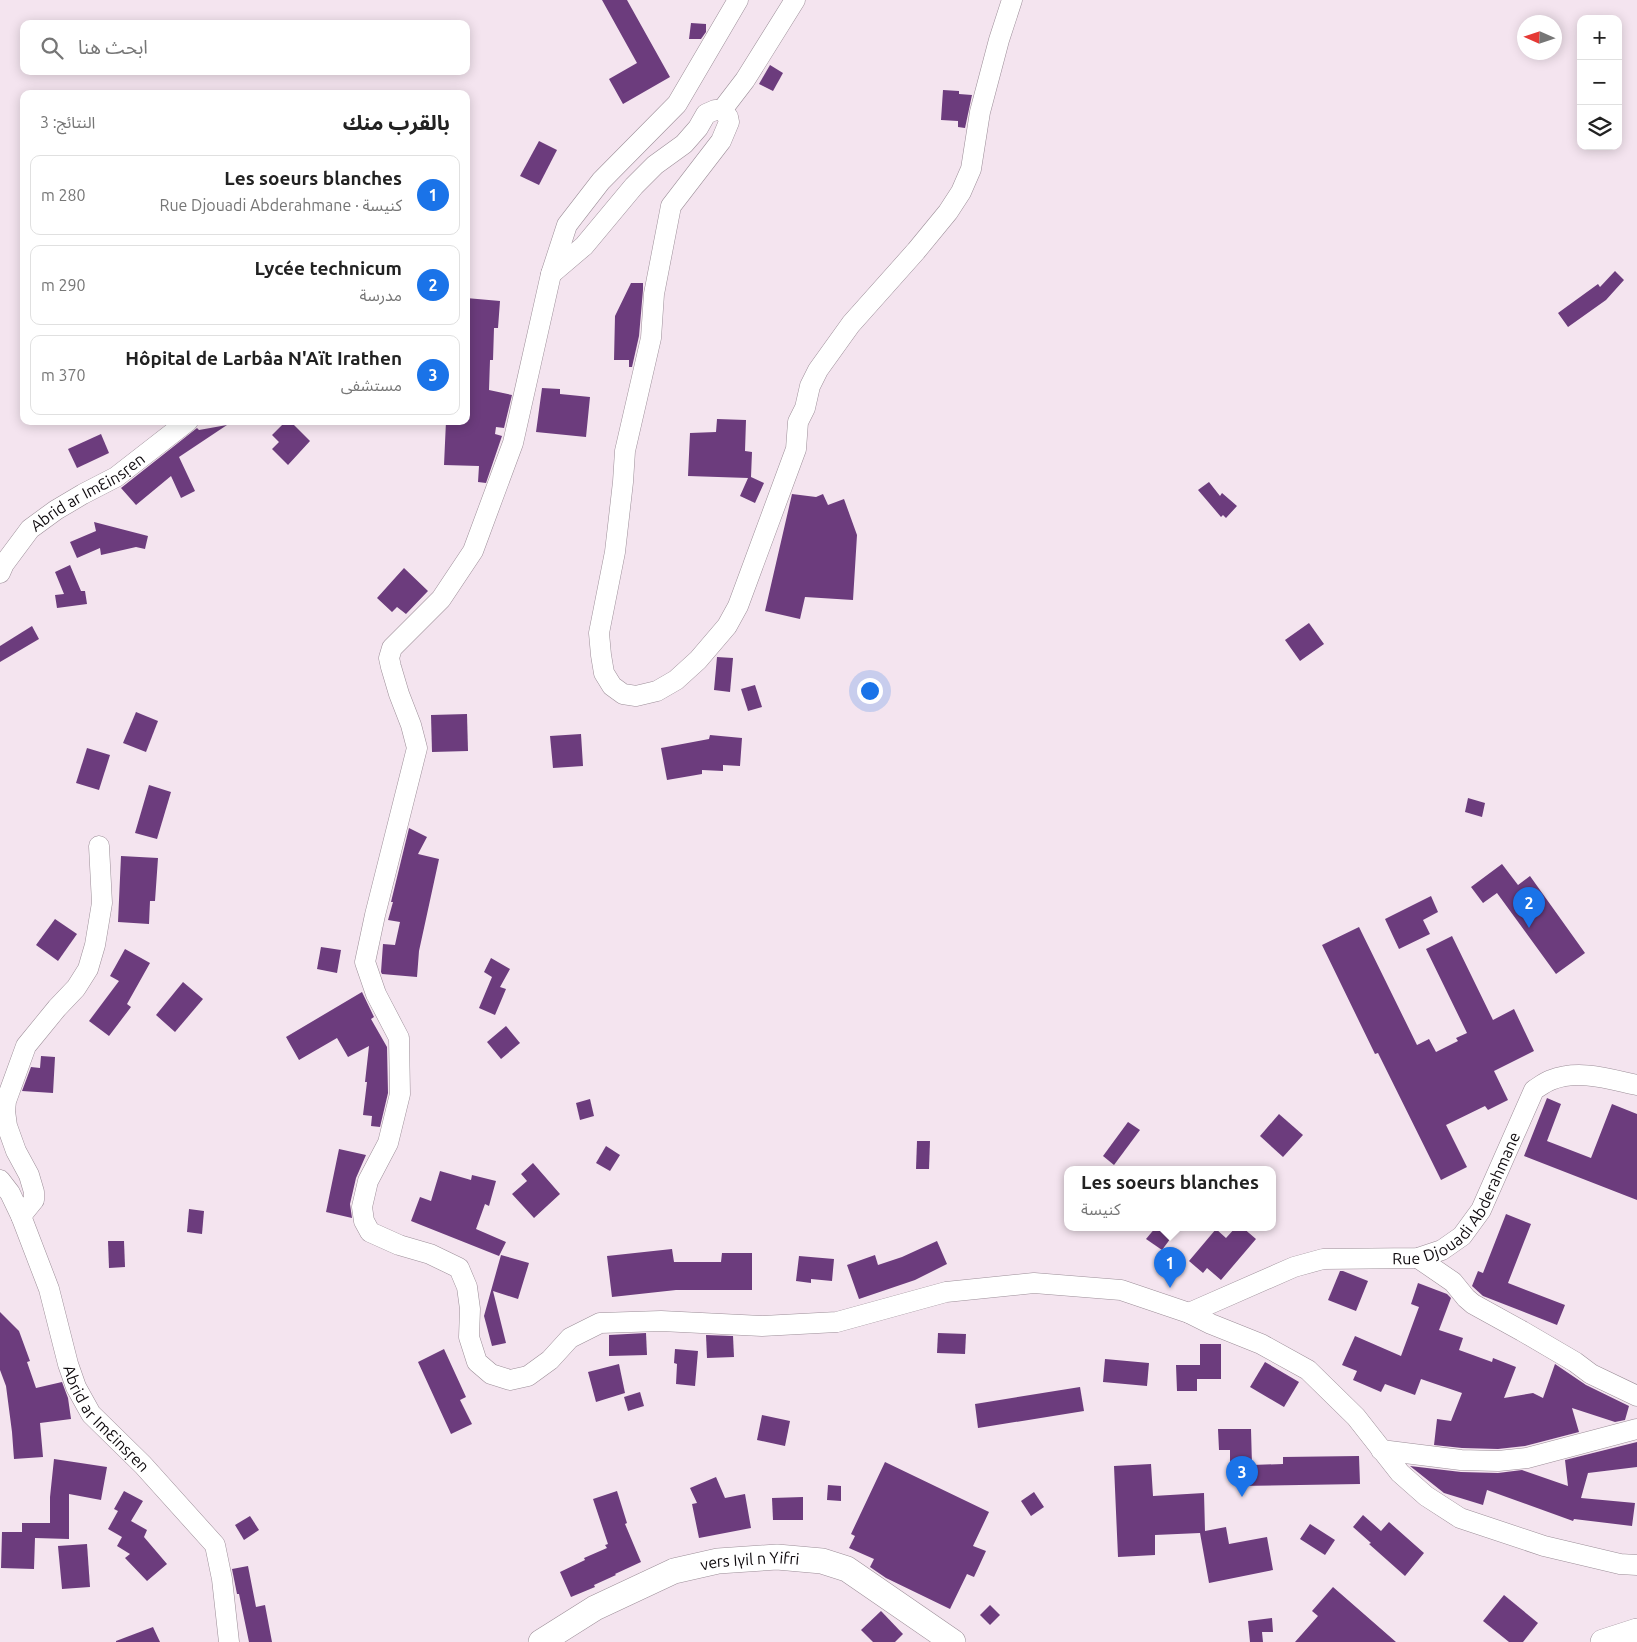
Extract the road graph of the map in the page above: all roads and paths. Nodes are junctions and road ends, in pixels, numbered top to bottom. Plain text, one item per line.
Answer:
1 (738, 0) edge
2 (795, 0) edge
3 (1012, 0) edge
4 (722, 110) junction
5 (551, 274) junction
6 (183, 425) edge
7 (0, 573) edge
8 (99, 846) dead end
9 (1637, 1085) edge
10 (0, 1180) edge
11 (21, 1216) junction
12 (1418, 1258) junction
13 (1189, 1313) junction
14 (1637, 1396) edge
15 (1637, 1428) edge
16 (1381, 1450) junction
17 (1637, 1565) edge
18 (1637, 1631) edge
19 (229, 1642) edge
20 (541, 1642) edge
21 (953, 1642) edge
22 (1603, 1642) edge

1 - 5 street
2 - 4 street
3 - 4 street
4 - 5 street
5 - 13 street
6 - 7 street, Abrid ar Imɛinsṛen
8 - 11 street
9 - 12 street, Rue Djouadi Abderahmane
10 - 11 street, Abrid ar Imɛinsṛen
11 - 19 street, Abrid ar Imɛinsṛen
12 - 13 street, Rue Djouadi Abderahmane
12 - 14 street
13 - 16 street
15 - 16 street
16 - 17 street
18 - 22 main road
20 - 21 main road, vers Iγil n Yifri

